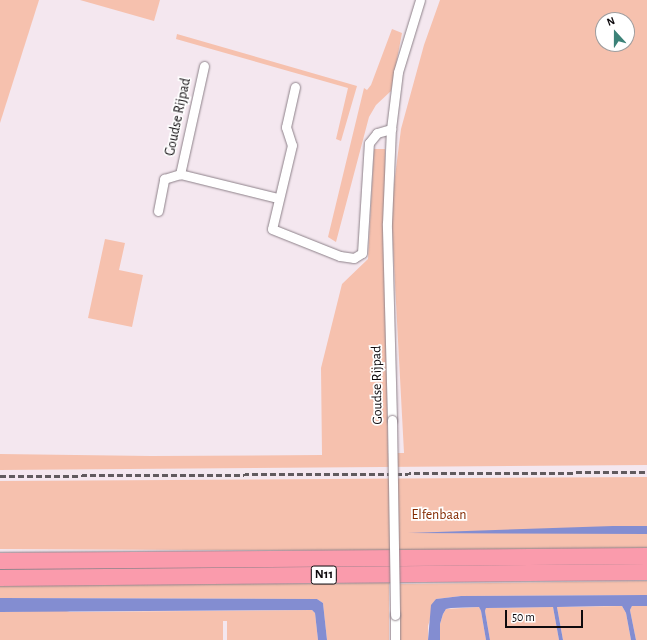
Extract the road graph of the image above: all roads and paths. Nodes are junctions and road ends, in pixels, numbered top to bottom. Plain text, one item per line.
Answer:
1 (420, 0) edge
2 (204, 66) dead end
3 (295, 87) dead end
4 (391, 129) junction
5 (180, 174) junction
6 (278, 198) junction
7 (158, 210) dead end
8 (647, 556) edge
9 (0, 561) edge
10 (647, 572) edge
11 (0, 578) edge
12 (395, 640) edge

1 - 4 street, Goudse Rijpad
2 - 5 street, Goudse Rijpad
3 - 6 street
4 - 6 street
4 - 12 street, Goudse Rijpad, bridge
5 - 6 street, Goudse Rijpad
5 - 7 street, Goudse Rijpad
8 - 9 highway, N11
10 - 11 highway, N11

